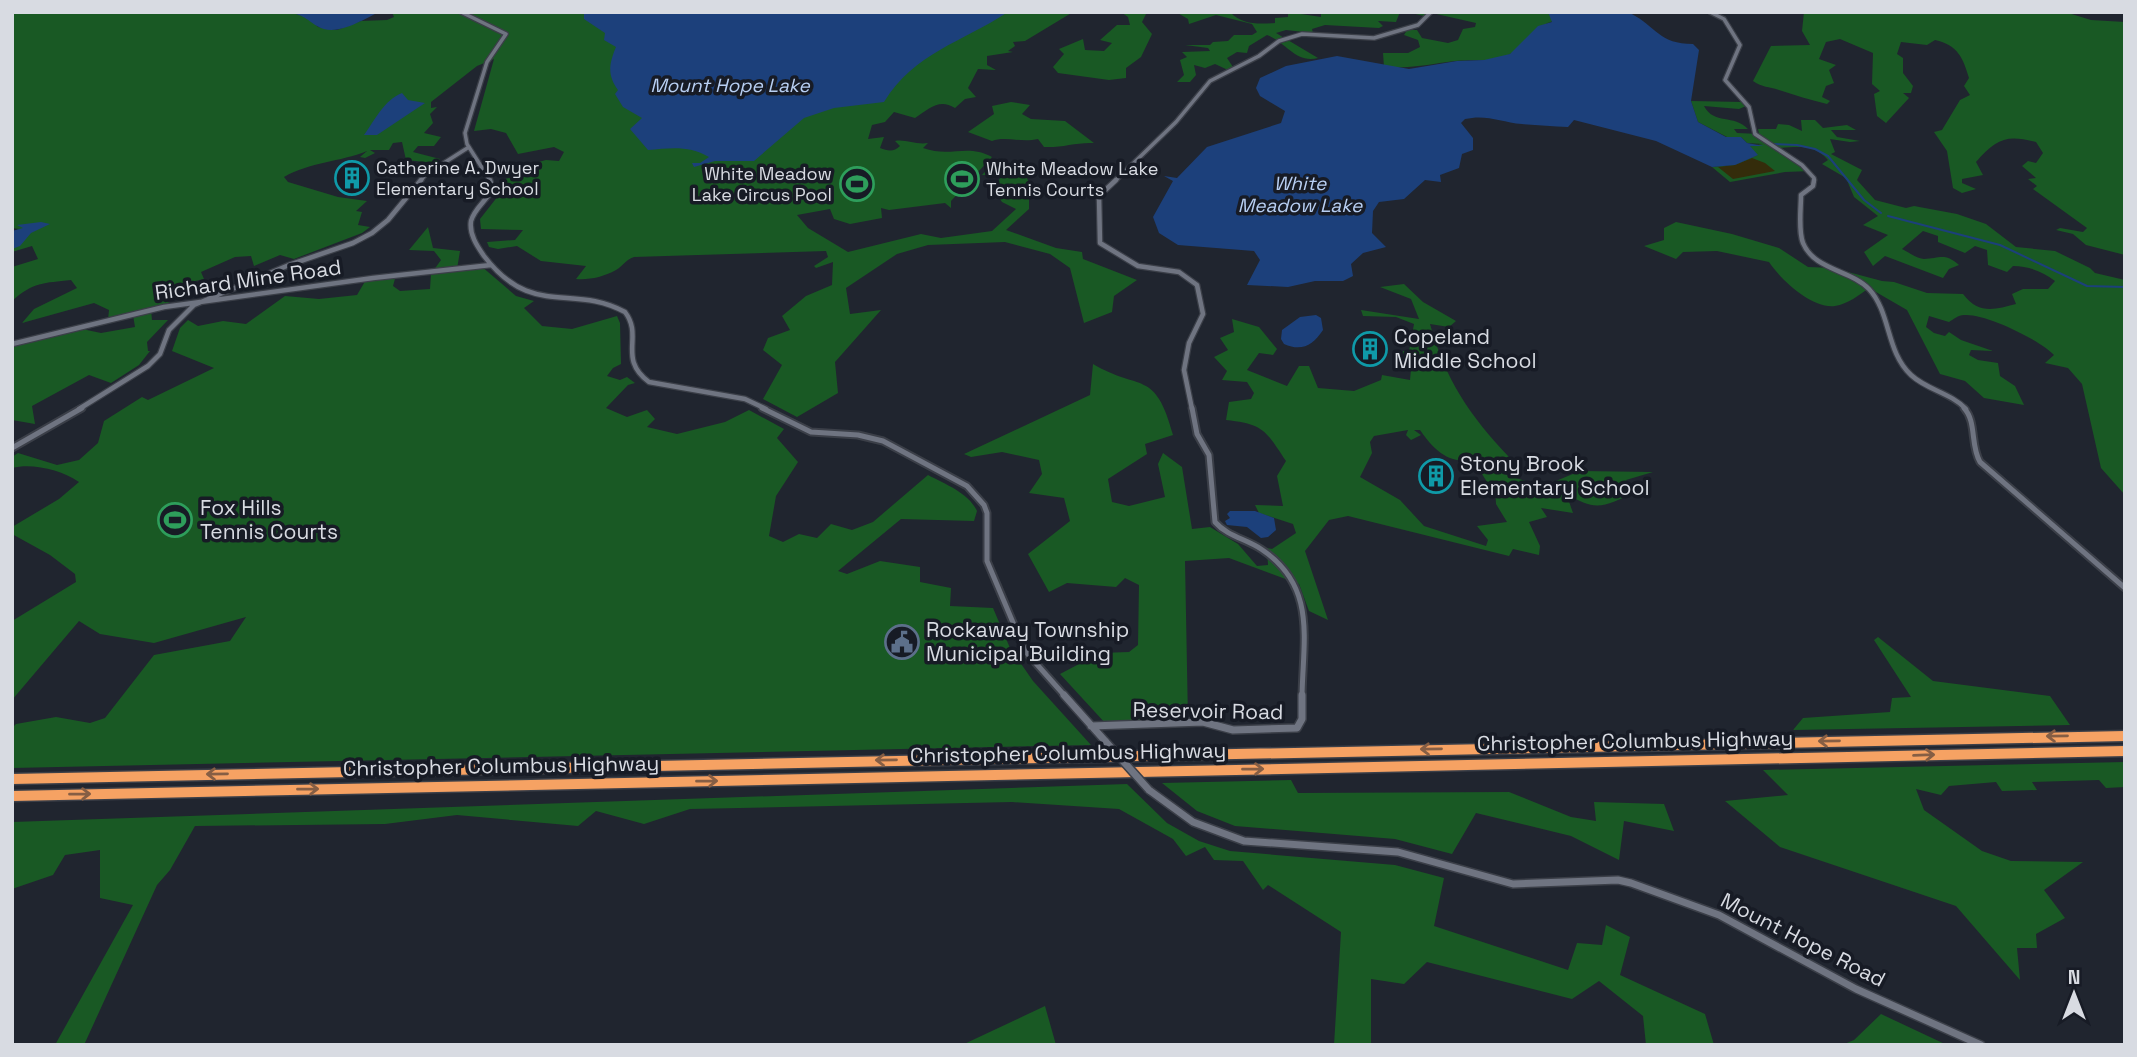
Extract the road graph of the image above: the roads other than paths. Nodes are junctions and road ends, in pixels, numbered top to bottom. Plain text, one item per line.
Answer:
1 (461, 12) edge
2 (1431, 12) edge
3 (1710, 12) edge
4 (469, 146) junction
5 (1774, 148) joint
6 (491, 265) junction
7 (194, 304) junction
8 (1203, 314) joint
9 (12, 344) edge
10 (12, 447) edge
11 (1208, 451) joint
12 (2125, 588) edge
13 (1091, 726) junction
14 (2125, 736) edge
15 (2125, 751) edge
16 (12, 779) edge
17 (12, 796) edge
18 (1981, 1045) edge

1 - 4 street
2 - 8 street
3 - 5 street
4 - 6 street, Mount Hope Road
4 - 7 street
5 - 12 street
6 - 7 street, Richard Mine Road
6 - 13 street, Mount Hope Road
7 - 9 street, Richard Mine Road
7 - 10 street
8 - 11 street
11 - 13 street, Reservoir Road
13 - 18 street, Mount Hope Road, bridge
14 -> 16 highway, Christopher Columbus Highway
17 -> 15 highway, Christopher Columbus Highway

